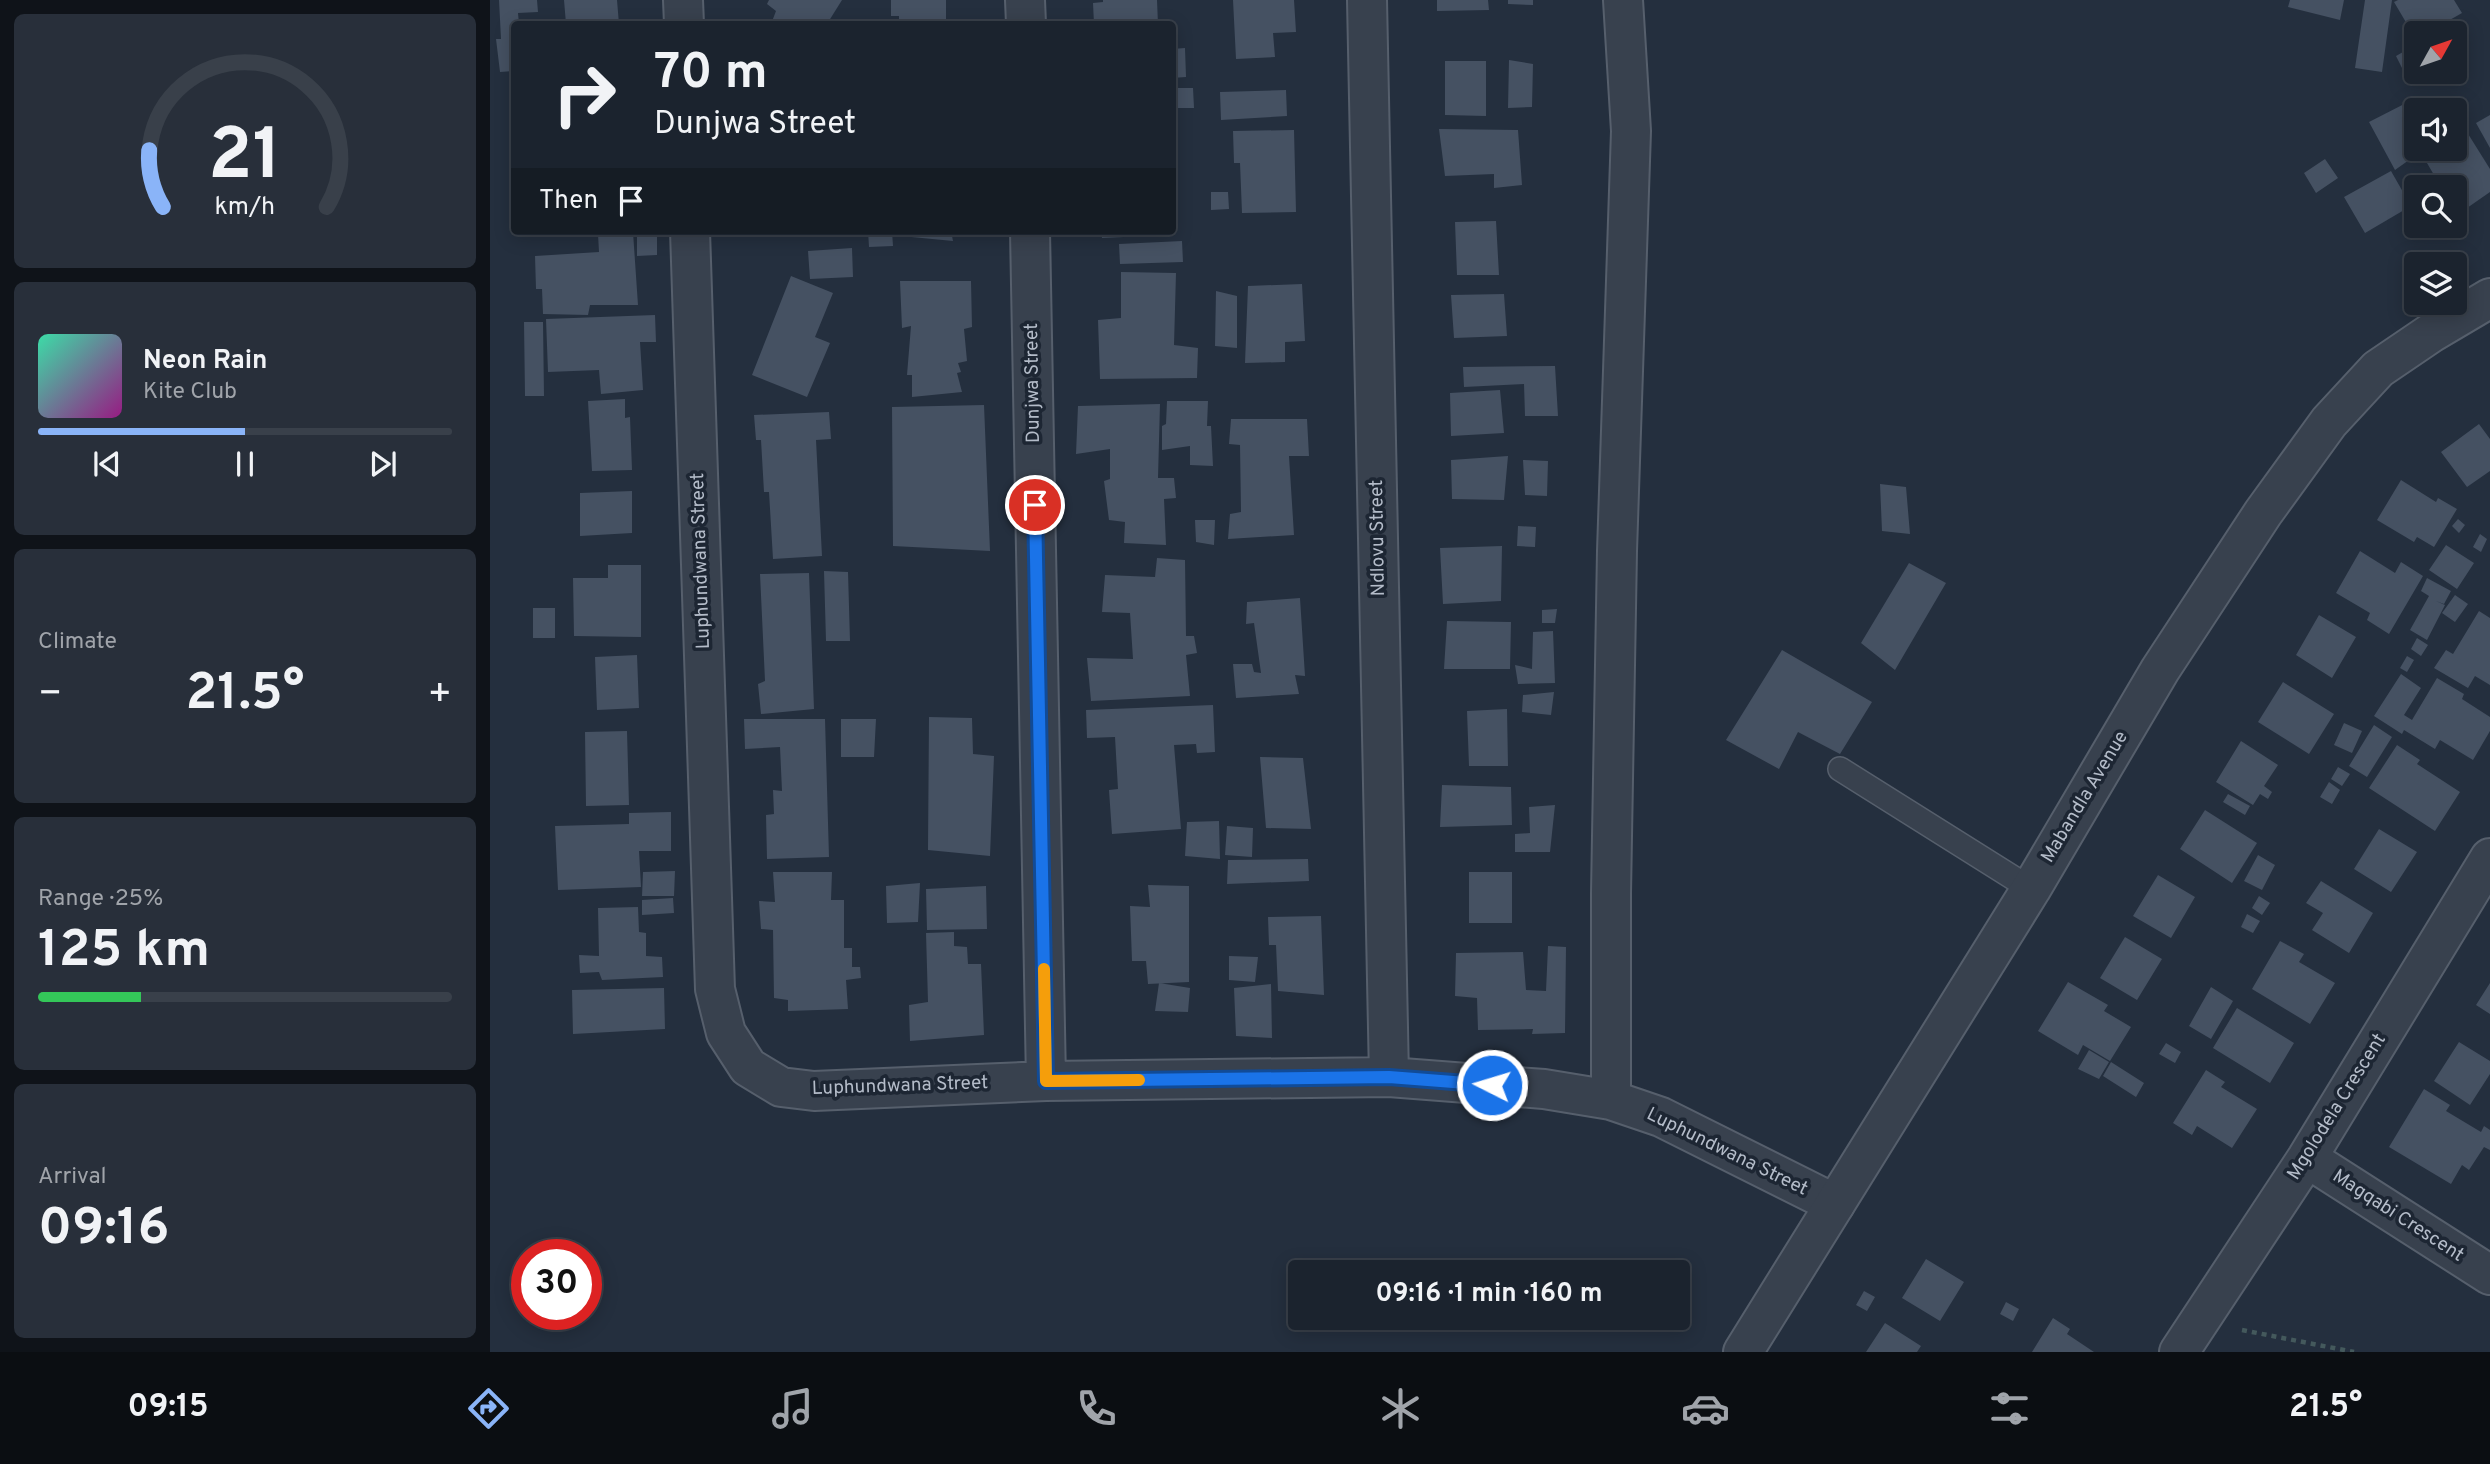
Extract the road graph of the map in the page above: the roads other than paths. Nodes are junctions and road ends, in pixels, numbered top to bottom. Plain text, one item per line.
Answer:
1 (683, 0) edge
2 (1026, 0) edge
3 (1367, 0) edge
4 (1623, 0) edge
5 (684, 21) edge
6 (1026, 21) edge
7 (690, 235) edge
8 (1030, 235) edge
9 (2490, 298) edge
10 (1840, 769) dead end
11 (2490, 858) edge
12 (2031, 889) junction
13 (1389, 1077) junction
14 (1046, 1081) junction
15 (1611, 1100) junction
16 (2307, 1158) junction
17 (1835, 1204) junction
18 (2490, 1275) edge
19 (2188, 1337) edge
20 (1743, 1352) edge

1 - 5 street
2 - 6 street
3 - 13 street, Ndlovu Street
4 - 15 street
7 - 14 street, Luphundwana Street
8 - 14 street, Dunjwa Street
9 - 12 street, Mabandla Avenue
10 - 12 lane
11 - 16 street, Mgolodela Crescent
12 - 17 street, Mabandla Avenue
13 - 14 street, Luphundwana Street
13 - 15 street, Luphundwana Street
15 - 17 street, Luphundwana Street
16 - 18 street, Magqabi Crescent
16 - 19 street, Mgolodela Crescent
17 - 20 street, Mabandla Avenue

